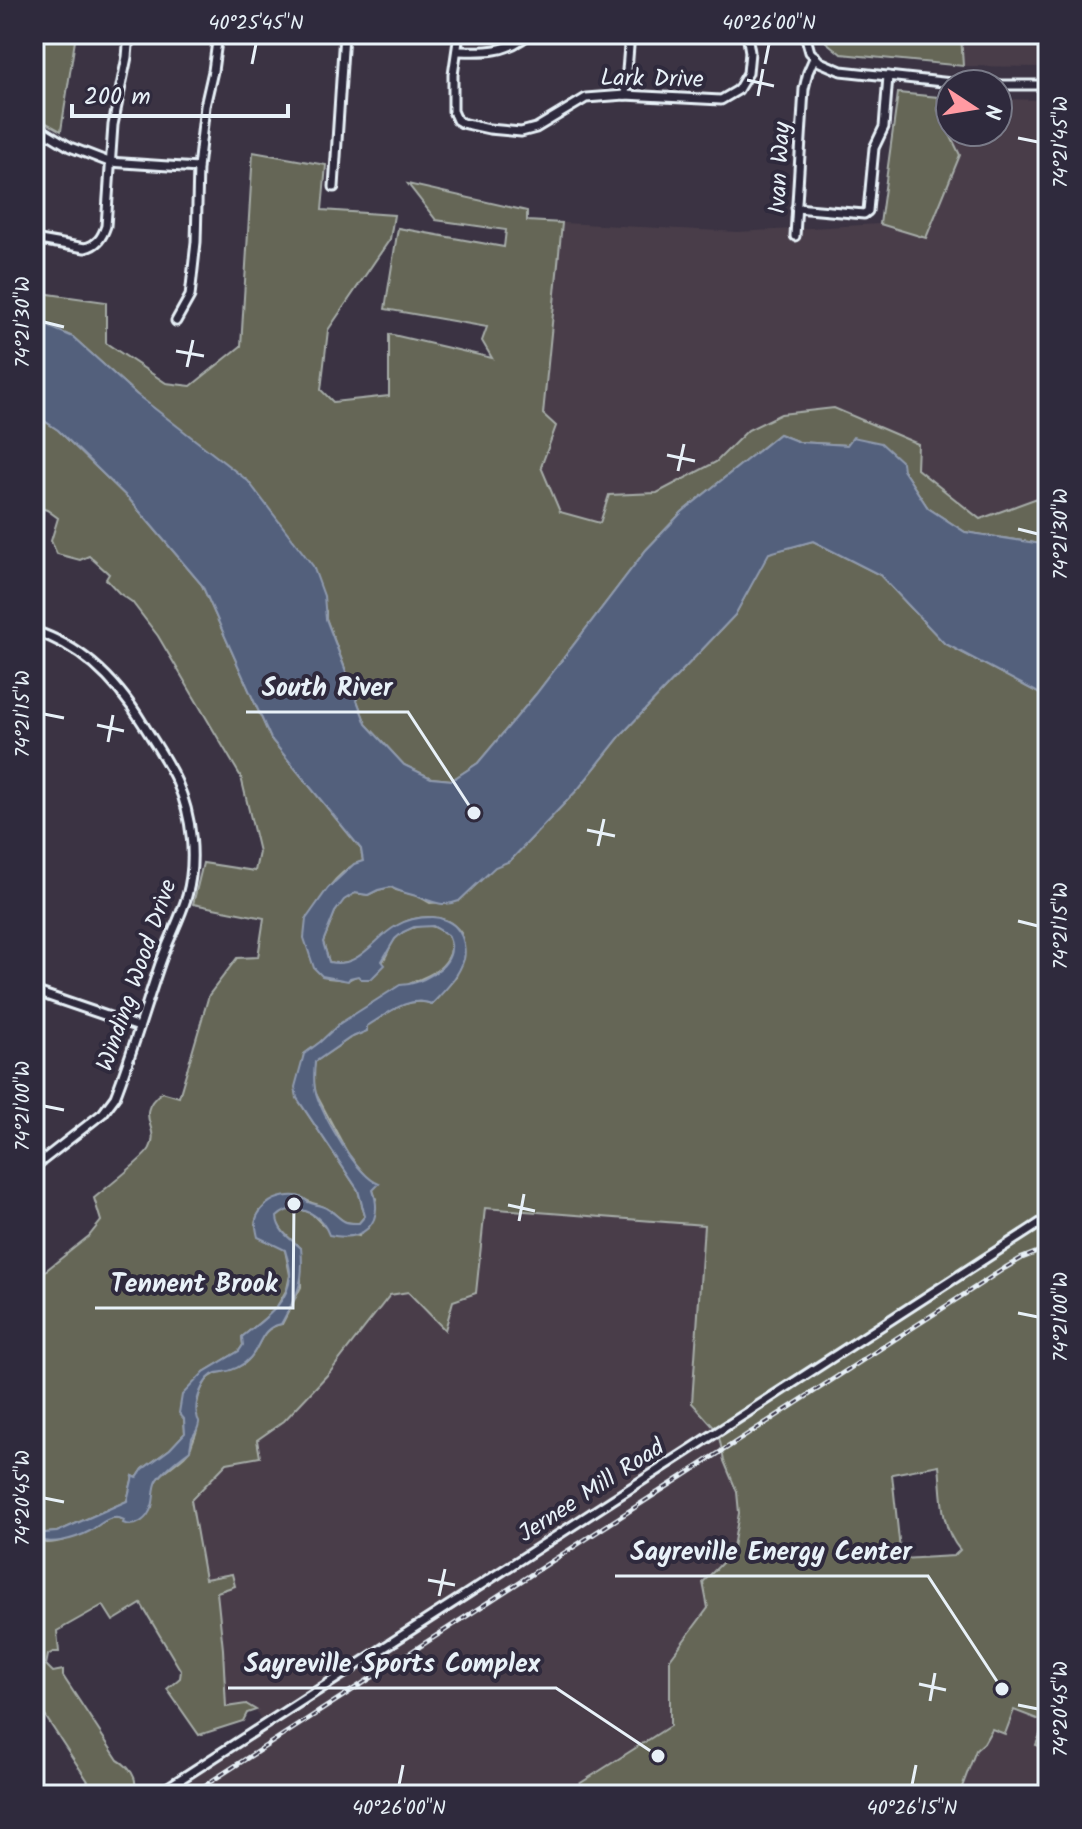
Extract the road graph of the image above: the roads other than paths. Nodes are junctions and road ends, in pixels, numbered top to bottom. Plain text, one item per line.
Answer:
1 (129, 34) edge
2 (218, 34) edge
3 (344, 34) edge
4 (459, 34) edge
5 (529, 34) edge
6 (630, 34) edge
7 (747, 34) edge
8 (805, 34) edge
9 (458, 51) junction
10 (815, 56) junction
11 (888, 76) junction
12 (934, 81) edge
13 (1014, 85) edge
14 (1048, 85) edge
15 (625, 95) junction
16 (34, 125) edge
17 (109, 162) junction
18 (198, 168) junction
19 (334, 187) dead end
20 (796, 208) junction
21 (795, 236) dead end
22 (34, 239) edge
23 (176, 321) dead end
24 (34, 631) edge
25 (34, 991) edge
26 (139, 1027) junction
27 (34, 1167) edge
28 (1048, 1218) edge
29 (156, 1795) edge

1 - 17 street
2 - 18 street
3 - 19 street
4 - 9 street, Lark Drive
5 - 9 street
6 - 15 street
7 - 15 street, Lark Drive
8 - 10 street
9 - 15 street, Lark Drive
10 - 11 street
10 - 20 street, Ivan Way
11 - 12 street
11 - 20 street
13 - 14 street
16 - 17 street
17 - 18 street
17 - 22 street
18 - 23 street
20 - 21 street, Ivan Way
24 - 26 street, Winding Wood Drive
25 - 26 street
26 - 27 street, Winding Wood Drive
28 - 29 street, Jernee Mill Road

